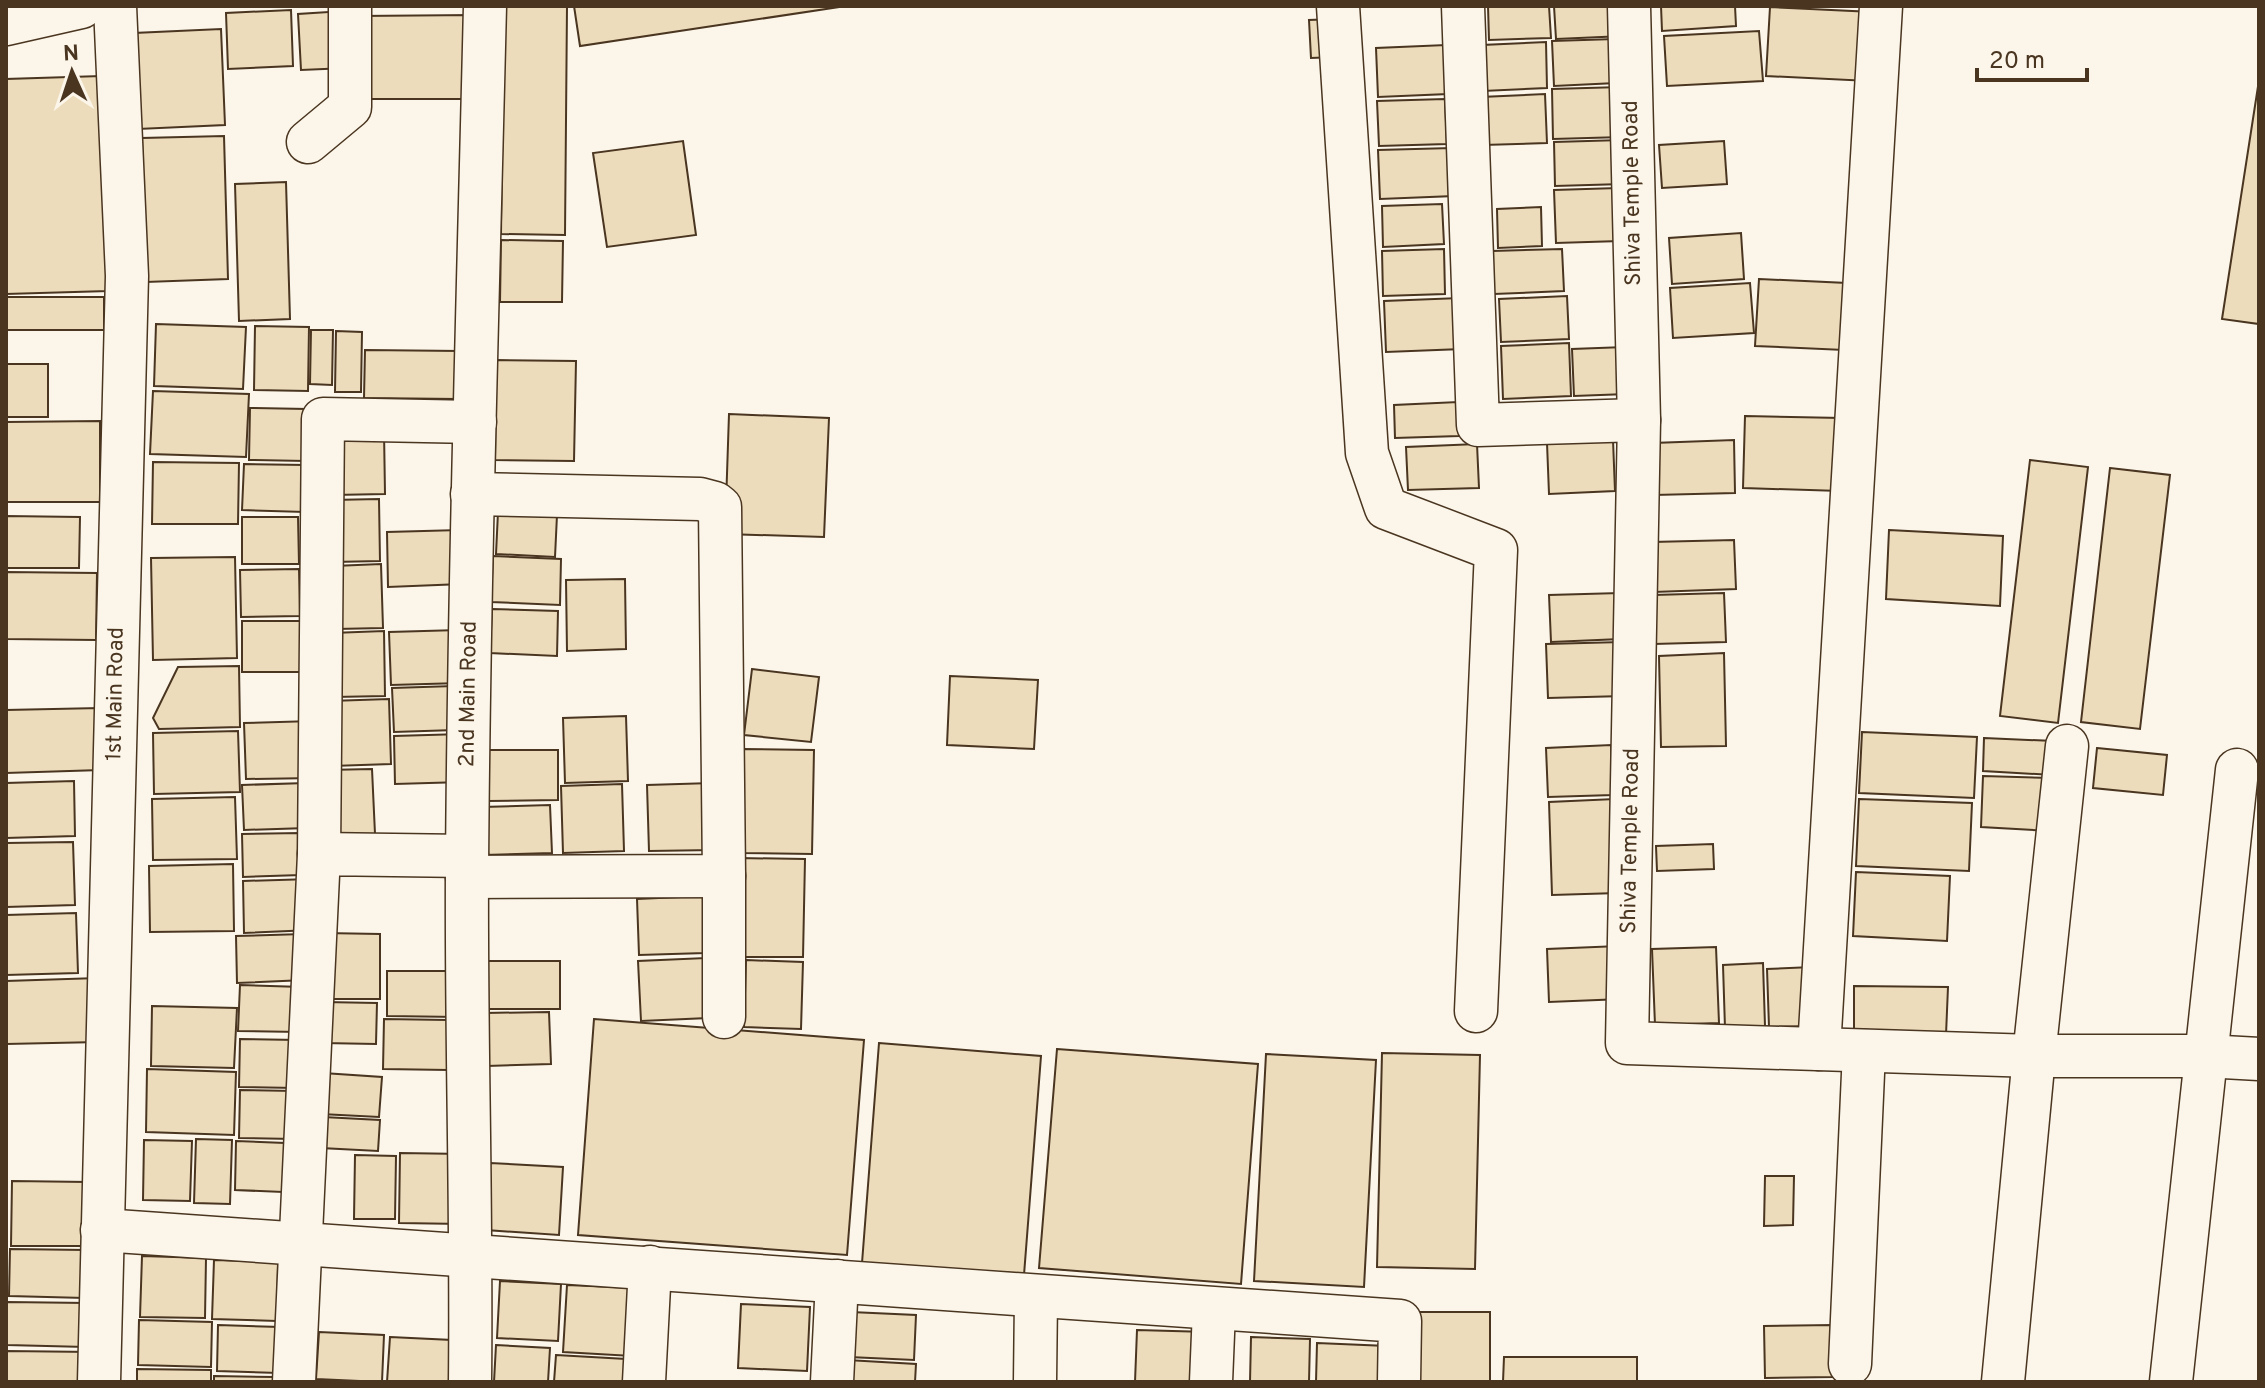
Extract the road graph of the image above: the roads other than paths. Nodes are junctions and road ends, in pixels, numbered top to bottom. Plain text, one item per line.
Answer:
1 (81, 6) edge
2 (115, 6) edge
3 (350, 6) edge
4 (485, 6) edge
5 (1338, 6) edge
6 (1463, 6) edge
7 (1629, 6) edge
8 (1881, 6) edge
9 (6, 23) edge
10 (308, 142) dead end
11 (1639, 420) junction
12 (475, 422) junction
13 (472, 494) junction
14 (2067, 746) dead end
15 (2237, 770) dead end
16 (319, 854) junction
17 (467, 866) junction
18 (724, 876) junction
19 (1476, 1011) dead end
20 (724, 1017) dead end
21 (1819, 1049) junction
22 (1864, 1051) junction
23 (2034, 1056) junction
24 (2205, 1056) junction
25 (2259, 1059) edge
26 (102, 1230) junction
27 (301, 1244) junction
28 (471, 1255) junction
29 (650, 1267) junction
30 (837, 1281) junction
31 (1036, 1297) junction
32 (1214, 1310) junction
33 (1850, 1364) dead end
34 (99, 1382) edge
35 (294, 1382) edge
36 (470, 1382) edge
37 (644, 1382) edge
38 (832, 1382) edge
39 (1035, 1382) edge
40 (1211, 1382) edge
41 (1399, 1382) edge
42 (2003, 1382) edge
43 (2171, 1382) edge

1 - 9 main road
2 - 26 street, 1st Main Road
3 - 10 street
4 - 12 street, 2nd Main Road
5 - 19 street
6 - 11 street
7 - 11 street, Shiva Temple Road
8 - 21 street
11 - 21 street, Shiva Temple Road
12 - 13 street, 2nd Main Road
12 - 16 street
13 - 17 street, 2nd Main Road
13 - 18 street
14 - 23 street
15 - 24 street
16 - 17 street
16 - 27 street
17 - 18 street
17 - 28 street, 2nd Main Road
18 - 20 street
21 - 22 street, Shiva Temple Road
22 - 23 street, Shiva Temple Road
22 - 33 street
23 - 24 street, Shiva Temple Road
23 - 42 street
24 - 25 street, Shiva Temple Road
24 - 43 street
26 - 27 street
26 - 34 street, 1st Main Road
27 - 28 street
27 - 35 street
28 - 29 street
28 - 36 street, 2nd Main Road
29 - 30 street
29 - 37 street
30 - 31 street
30 - 38 street
31 - 32 street
31 - 39 street
32 - 40 street
32 - 41 street

